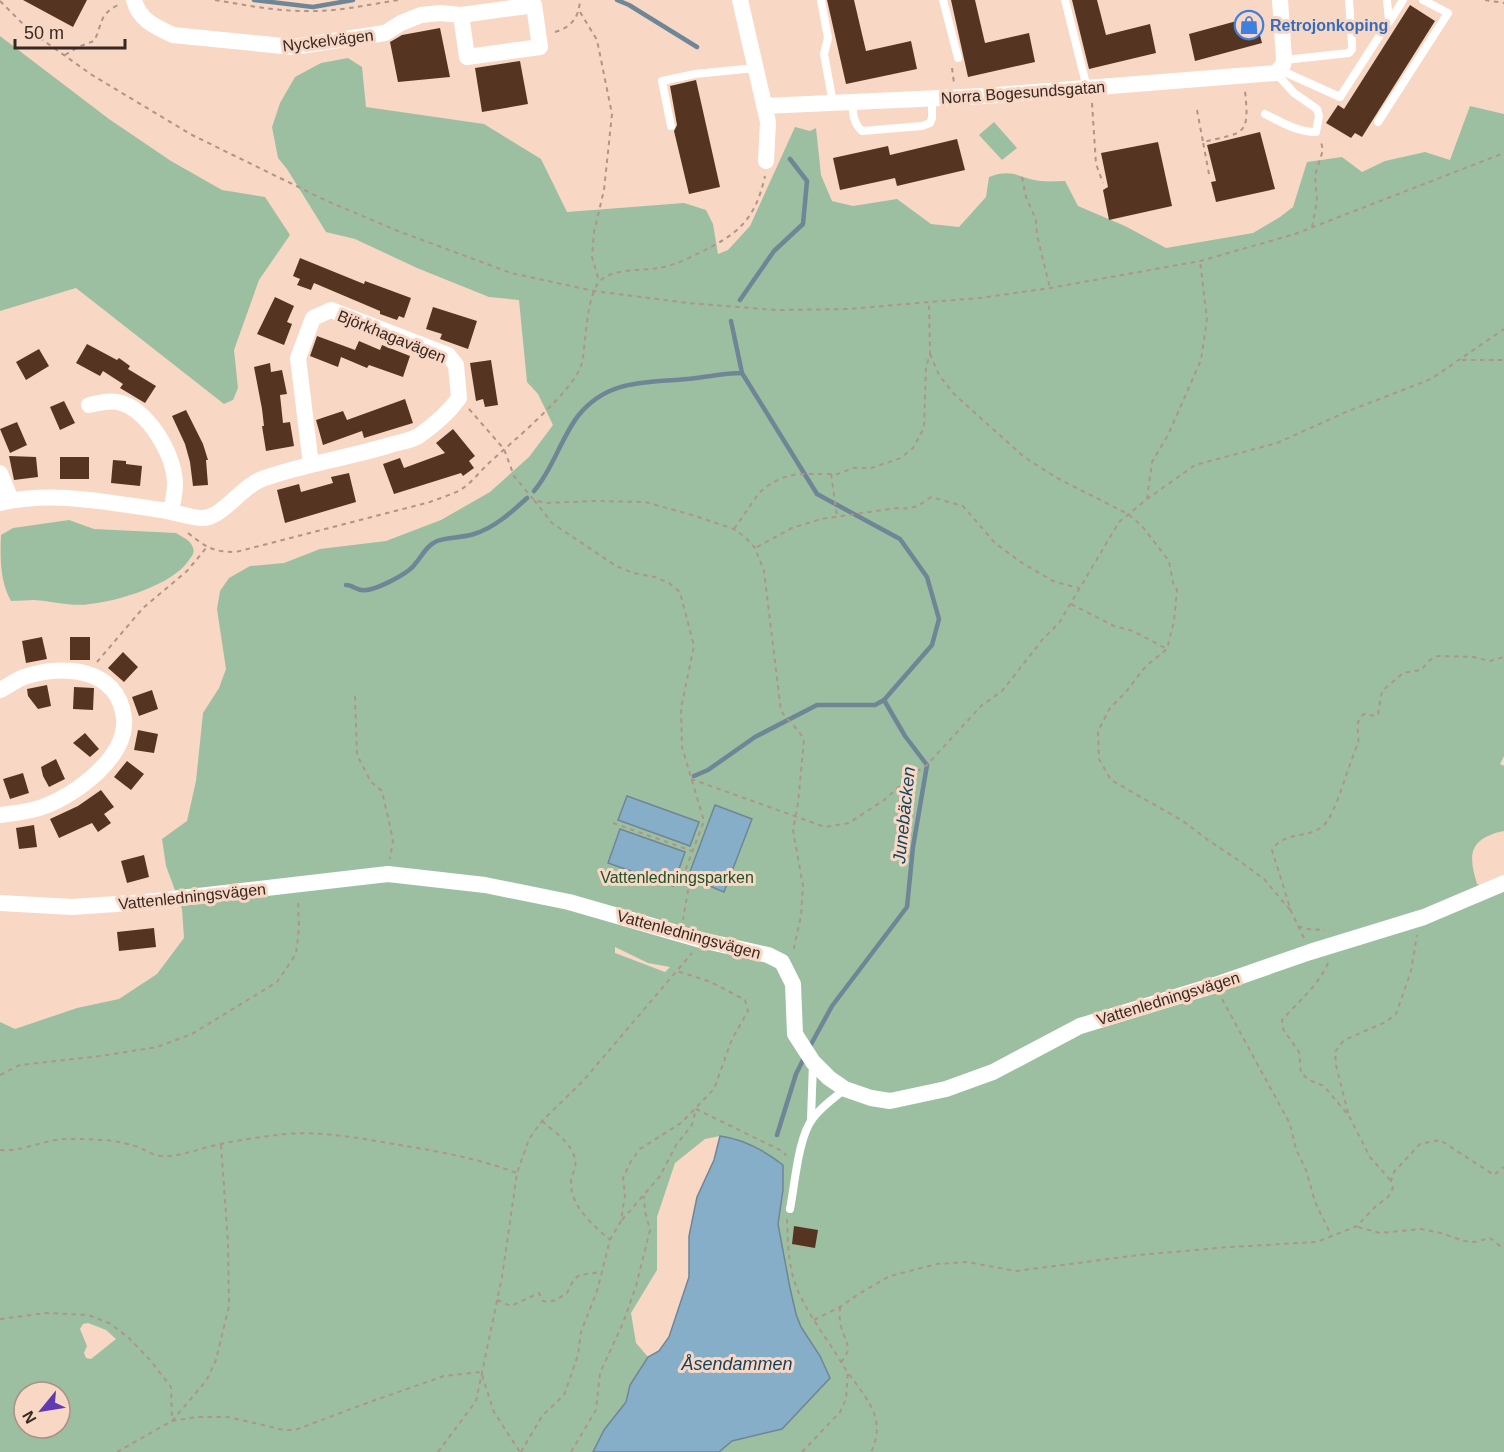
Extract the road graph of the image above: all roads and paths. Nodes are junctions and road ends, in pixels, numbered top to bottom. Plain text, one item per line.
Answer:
1 (215, 0) edge
2 (398, 0) edge
3 (580, 0) edge
4 (740, 0) edge
5 (820, 0) edge
6 (943, 0) edge
7 (1065, 0) edge
8 (1280, 0) edge
9 (1349, 0) edge
10 (1387, 0) edge
11 (1403, 0) edge
12 (1423, 0) edge
13 (1485, 0) edge
14 (0, 1) edge
15 (128, 2) edge
16 (1504, 3) edge
17 (0, 6) edge
18 (6, 6) junction
19 (580, 12) junction
20 (461, 15) junction
21 (1351, 22) junction
22 (1388, 24) junction
23 (538, 36) junction
24 (65, 56) junction
25 (958, 58) joint
26 (756, 68) junction
27 (1280, 68) junction
28 (1244, 76) junction
29 (1089, 88) junction
30 (956, 97) junction
31 (932, 98) junction
32 (852, 102) junction
33 (833, 103) junction
34 (764, 106) junction
35 (1197, 110) dead end
36 (1264, 114) dead end
37 (1378, 122) dead end
38 (671, 126) dead end
39 (1316, 132) junction
40 (1203, 142) junction
41 (1504, 153) edge
42 (766, 161) joint
43 (1209, 174) dead end
44 (1022, 177) dead end
45 (1103, 183) dead end
46 (1312, 227) junction
47 (1200, 261) junction
48 (599, 281) junction
49 (1050, 288) junction
50 (594, 291) junction
51 (929, 302) junction
52 (1504, 329) edge
53 (930, 354) junction
54 (1460, 360) junction
55 (1504, 360) edge
56 (459, 398) junction
57 (89, 405) dead end
58 (504, 449) junction
59 (311, 465) junction
60 (0, 473) edge
61 (831, 474) junction
62 (1147, 499) junction
63 (534, 500) junction
64 (5, 502) edge
65 (171, 512) junction
66 (1128, 514) junction
67 (837, 516) junction
68 (734, 529) junction
69 (183, 530) dead end
70 (207, 547) junction
71 (755, 548) junction
72 (1079, 588) junction
73 (1071, 604) junction
74 (1167, 649) junction
75 (1504, 657) edge
76 (87, 673) junction
77 (0, 690) edge
78 (355, 696) dead end
79 (691, 779) junction
80 (0, 815) edge
81 (796, 818) junction
82 (613, 823) dead end
83 (692, 851) junction
84 (388, 874) junction
85 (1504, 883) edge
86 (298, 884) junction
87 (0, 903) edge
88 (1291, 910) junction
89 (1420, 918) junction
90 (1298, 926) dead end
91 (680, 933) junction
92 (700, 940) junction
93 (1335, 945) junction
94 (677, 971) junction
95 (788, 971) junction
96 (1215, 986) junction
97 (813, 1062) junction
98 (0, 1075) edge
99 (845, 1089) junction
100 (696, 1109) junction
101 (1349, 1116) junction
102 (812, 1119) junction
103 (542, 1121) junction
104 (221, 1144) junction
105 (0, 1150) edge
106 (788, 1159) dead end
107 (1504, 1167) edge
108 (517, 1173) junction
109 (1391, 1181) junction
110 (644, 1195) junction
111 (790, 1209) joint
112 (621, 1221) junction
113 (1357, 1226) junction
114 (1332, 1237) junction
115 (610, 1240) junction
116 (1504, 1249) edge
117 (601, 1272) junction
118 (497, 1300) junction
119 (840, 1306) junction
120 (0, 1319) edge
121 (814, 1320) junction
122 (841, 1362) junction
123 (848, 1370) junction
124 (481, 1372) junction
125 (172, 1421) junction
126 (117, 1452) edge
127 (438, 1452) edge
128 (521, 1452) edge
129 (571, 1452) edge
130 (802, 1452) edge
131 (871, 1452) edge

1 - 2 path
3 - 19 path
4 - 26 street
5 - 33 lane
6 - 25 lane
7 - 29 lane
8 - 27 street
9 - 21 lane
10 - 22 lane
11 - 22 lane
12 - 37 lane
13 - 16 path
14 - 18 path
15 - 20 street, Nyckelvägen
15 - 24 path
17 - 18 path
18 - 24 path
19 - 23 path
19 - 48 path
20 - 23 street, Nyckelvägen
20 - 23 street
21 - 22 path
21 - 27 lane
22 - 27 lane
24 - 50 path
25 - 30 path
26 - 34 street
26 - 38 lane
27 - 28 street, Norra Bogesundsgatan
27 - 39 lane
28 - 29 street, Norra Bogesundsgatan
28 - 40 path
29 - 30 street, Norra Bogesundsgatan
29 - 45 path
30 - 31 street, Norra Bogesundsgatan
31 - 32 street, Norra Bogesundsgatan
31 - 32 lane
32 - 33 street, Norra Bogesundsgatan
33 - 34 street, Norra Bogesundsgatan
34 - 42 street
35 - 40 path
36 - 39 lane
39 - 46 path
40 - 43 path
41 - 46 path
42 - 48 path
44 - 49 path
46 - 47 path
47 - 49 path
47 - 62 path
48 - 50 path
49 - 51 path
50 - 51 path
50 - 58 path
51 - 53 path
52 - 54 path
53 - 61 path
53 - 66 path
54 - 55 path
54 - 62 path
56 - 58 path
56 - 59 street
56 - 59 street, Björkhagavägen
57 - 65 street
58 - 63 path
58 - 70 path
59 - 65 street
60 - 64 street
61 - 67 path
61 - 68 path
62 - 66 path
63 - 68 path
63 - 79 path
64 - 65 street
66 - 72 path
66 - 74 path
67 - 71 path
67 - 72 path
68 - 71 path
69 - 70 path
70 - 76 path
71 - 81 path
72 - 73 path
73 - 74 path
73 - 81 path
74 - 88 path
75 - 88 path
76 - 77 street
76 - 80 street
78 - 84 path
79 - 81 path
79 - 83 path
81 - 95 path
82 - 83 path
83 - 91 path
84 - 86 street, Vattenledningsvägen
84 - 91 street, Vattenledningsvägen
85 - 89 street, Vattenledningsvägen
86 - 87 street, Vattenledningsvägen
86 - 98 path
88 - 90 path
89 - 93 street, Vattenledningsvägen
89 - 101 path
91 - 92 street, Vattenledningsvägen
92 - 94 path
92 - 95 street, Vattenledningsvägen
93 - 96 street, Vattenledningsvägen
93 - 101 path
94 - 100 path
94 - 103 path
95 - 97 street, Vattenledningsvägen
96 - 99 street, Vattenledningsvägen
96 - 114 path
97 - 99 street, Vattenledningsvägen
97 - 102 lane
99 - 102 lane
100 - 106 path
100 - 110 path
100 - 112 path
101 - 109 path
102 - 111 lane
103 - 108 path
103 - 115 path
104 - 105 path
104 - 108 path
104 - 125 path
107 - 109 path
108 - 118 path
109 - 113 path
110 - 112 path
110 - 129 path
111 - 121 path
112 - 115 path
113 - 114 path
113 - 116 path
114 - 119 path
115 - 117 path
117 - 118 path
117 - 128 path
118 - 124 path
119 - 121 path
119 - 122 path
120 - 125 path
121 - 122 path
122 - 123 path
123 - 130 path
123 - 131 path
124 - 125 path
124 - 127 path
124 - 128 path
125 - 126 path

